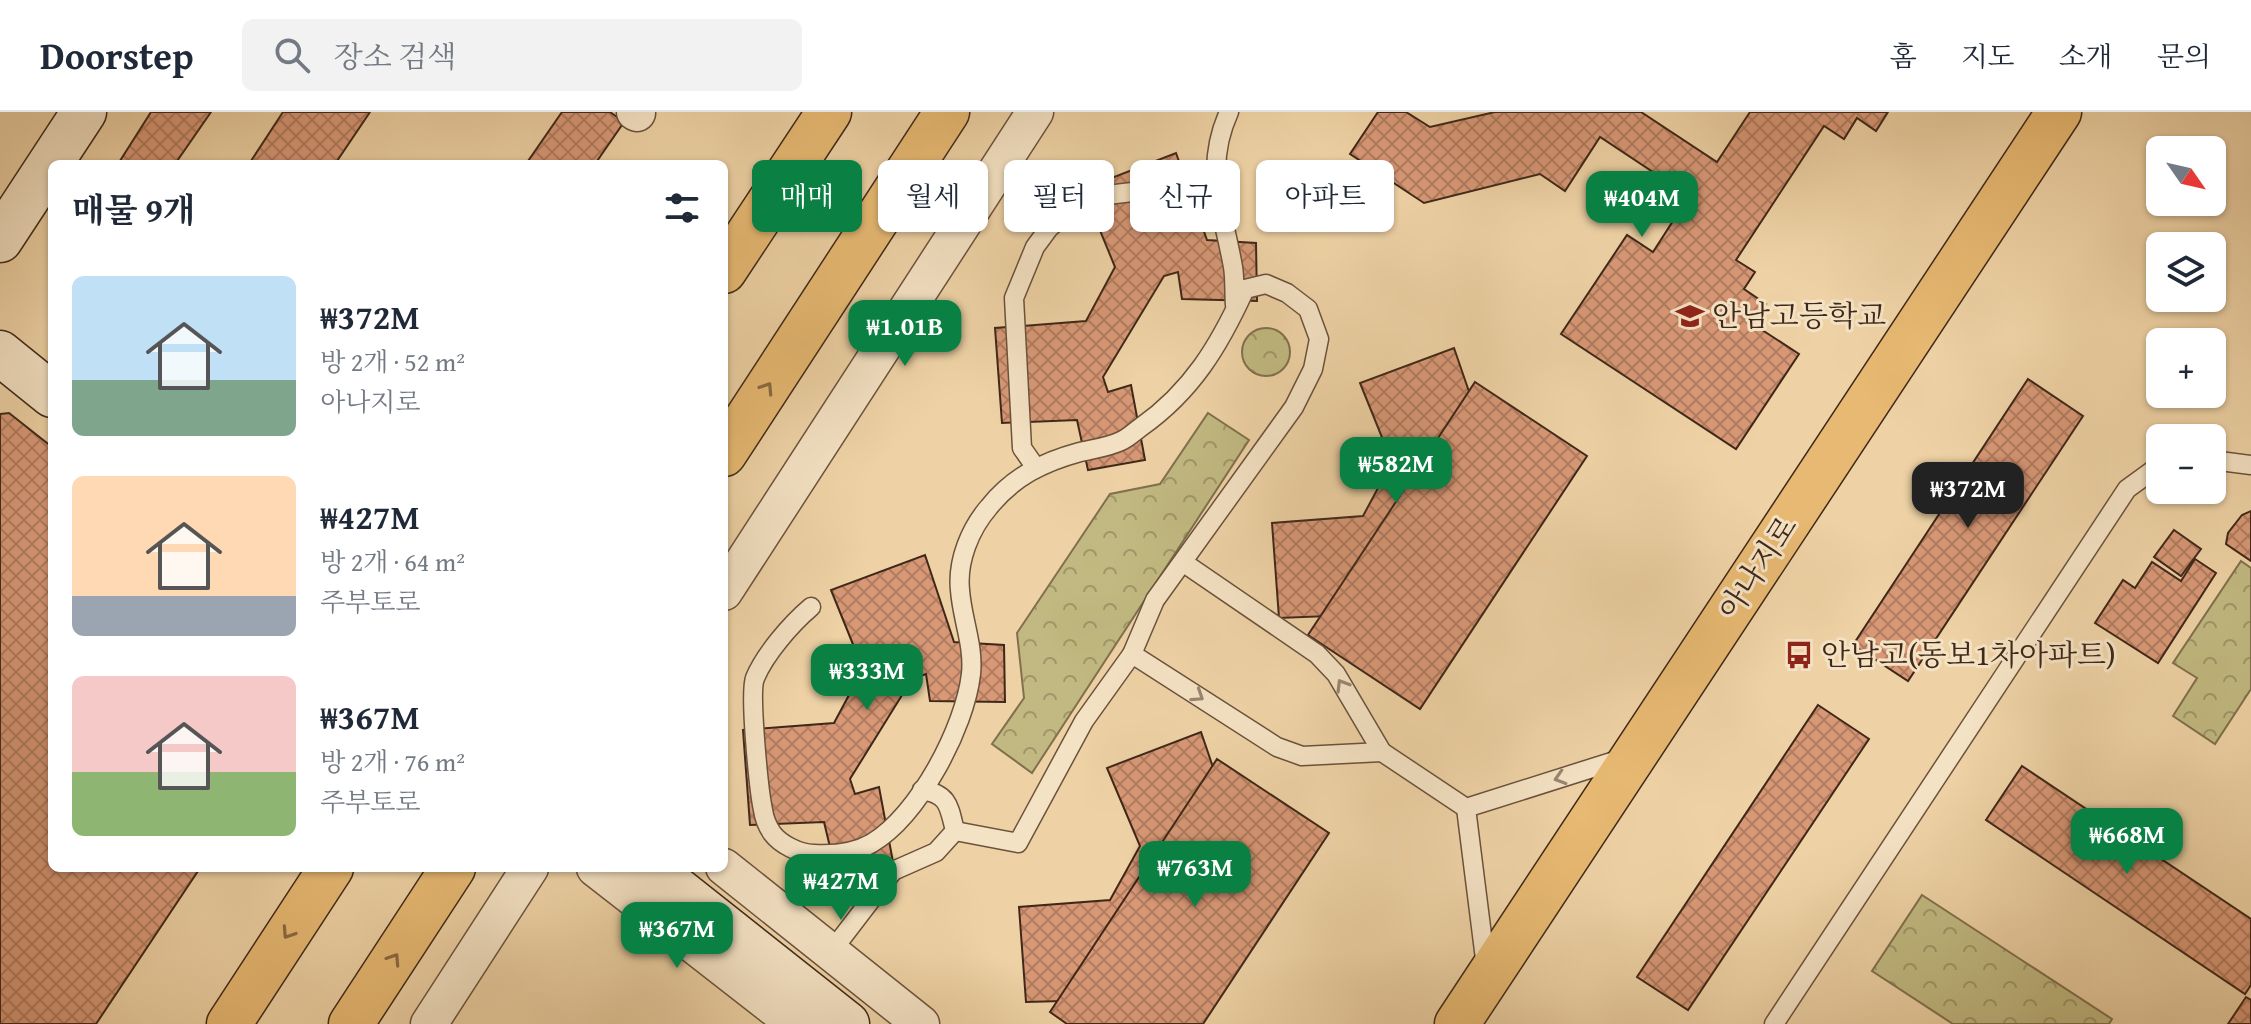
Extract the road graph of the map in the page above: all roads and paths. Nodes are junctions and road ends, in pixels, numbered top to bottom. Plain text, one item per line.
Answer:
1 (84, 112) edge
2 (829, 112) edge
3 (947, 112) edge
4 (1035, 112) edge
5 (1229, 112) edge
6 (2059, 112) edge
7 (52, 160) edge
8 (1215, 160) edge
9 (48, 167) edge
10 (1130, 192) edge
11 (1225, 232) edge
12 (0, 240) edge
13 (728, 265) edge
14 (1235, 312) junction
15 (2, 355) edge
16 (48, 392) edge
17 (728, 448) edge
18 (2226, 462) edge
19 (2251, 465) edge
20 (1036, 468) junction
21 (2146, 475) edge
22 (1184, 563) junction
23 (728, 586) edge
24 (811, 607) dead end
25 (1132, 654) junction
26 (1382, 752) junction
27 (1635, 755) junction
28 (922, 790) junction
29 (1466, 808) junction
30 (955, 831) junction
31 (871, 844) junction
32 (728, 870) edge
33 (893, 871) junction
34 (328, 872) edge
35 (450, 872) edge
36 (527, 872) edge
37 (617, 872) edge
38 (831, 952) junction
39 (1487, 979) junction
40 (229, 1024) edge
41 (351, 1024) edge
42 (429, 1024) edge
43 (795, 1024) edge
44 (847, 1024) edge
45 (921, 1024) edge
46 (1457, 1024) edge
47 (1774, 1024) edge

1 - 7 main road
2 - 13 main road
17 -> 3 main road
4 - 23 street
5 - 8 lane
6 - 27 main road, 아나지로
9 - 12 main road
10 - 20 lane
11 - 14 lane
14 - 20 lane
14 - 22 lane
15 - 16 main road
18 - 19 lane
20 - 28 lane
21 - 47 lane
22 - 25 lane
26 -> 22 lane
24 - 31 lane
25 -> 26 lane
25 - 30 lane
26 - 29 lane
27 -> 29 lane
27 - 39 main road, 아나지로
28 - 30 lane
28 - 31 lane
29 - 39 lane
30 - 33 lane
31 - 33 lane
32 - 38 street
33 - 38 lane
34 -> 40 main road
41 -> 35 main road
36 - 42 street
37 - 43 street
37 - 44 main road
38 - 45 street
39 - 46 main road, 아나지로

